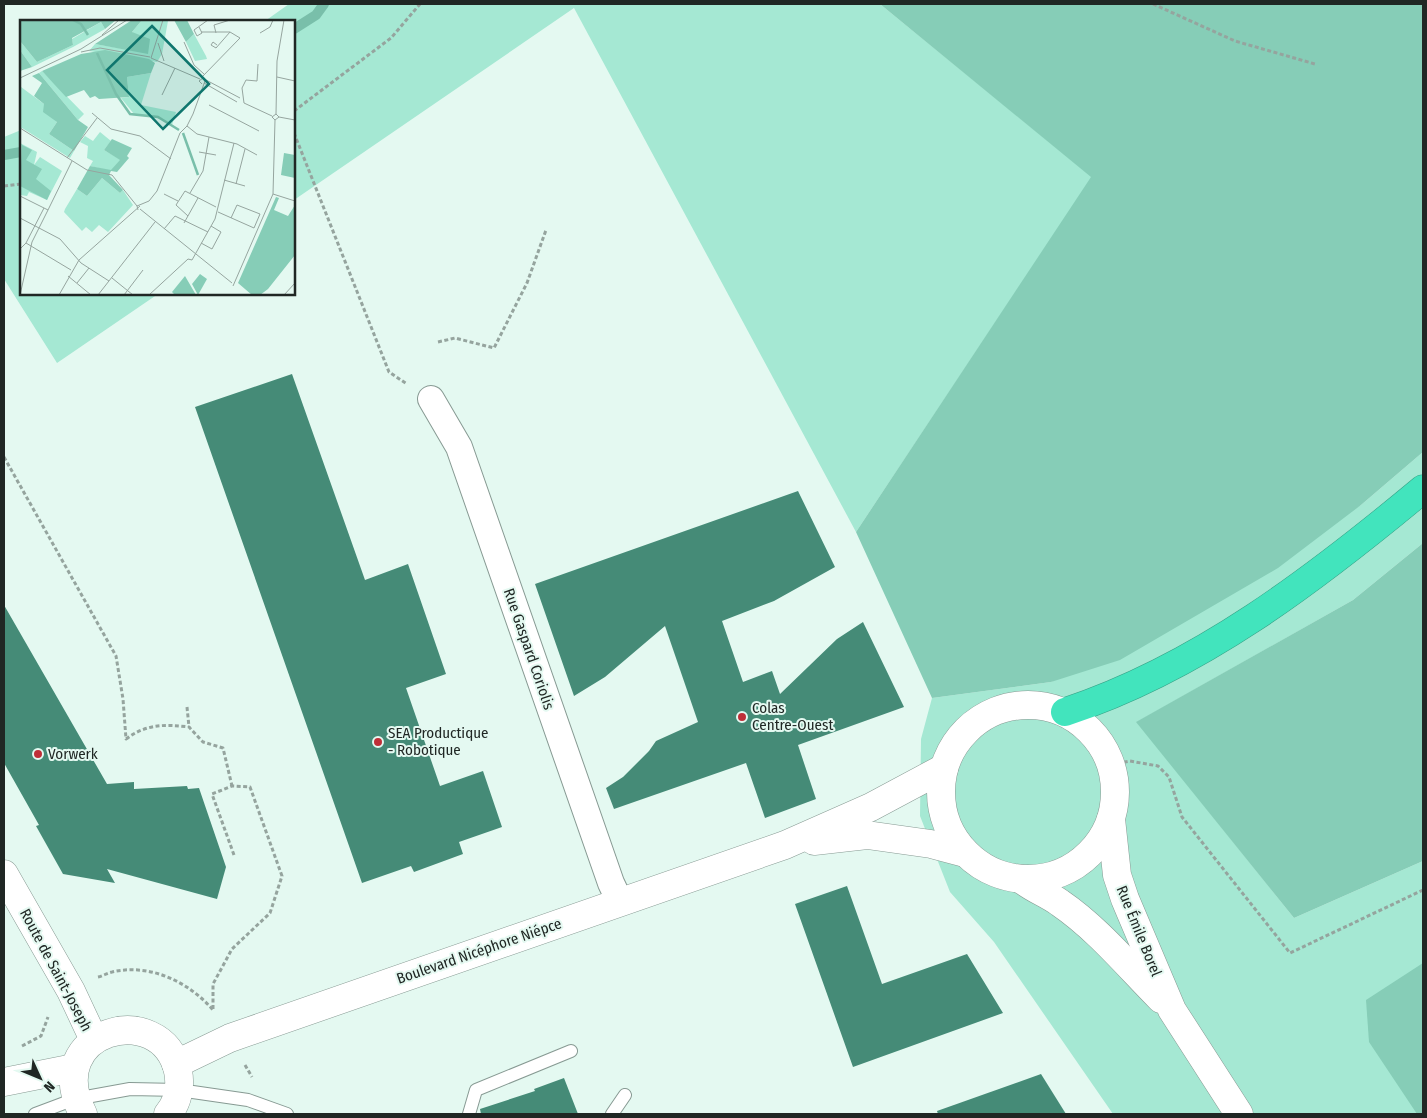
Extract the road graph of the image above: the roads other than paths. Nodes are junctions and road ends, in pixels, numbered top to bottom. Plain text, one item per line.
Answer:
1 (431, 399) road end
2 (1423, 489) edge
3 (1065, 712) junction
4 (944, 768) junction
5 (1111, 819) junction
6 (785, 845) junction
7 (965, 853) junction
8 (4, 874) edge
9 (1021, 879) junction
10 (620, 902) junction
11 (1172, 1010) junction
12 (94, 1040) junction
13 (571, 1051) dead end
14 (176, 1064) junction
15 (74, 1068) junction
16 (4, 1082) edge
17 (625, 1095) dead end
18 (174, 1102) edge
19 (79, 1107) edge
20 (35, 1114) edge
21 (287, 1114) edge
22 (469, 1114) edge
23 (612, 1114) edge
24 (1239, 1114) edge

1 - 10 street, Rue Gaspard Coriolis
2 - 3 highway
3 - 4 street
3 - 5 street
4 - 6 street, Boulevard Nicéphore Niépce
4 - 7 street
5 - 9 street
5 - 11 street, Rue Émile Borel
6 - 7 street, Boulevard Nicéphore Niépce
6 - 10 street, Boulevard Nicéphore Niépce
7 - 9 street
8 - 12 street, Route de Saint-Joseph
9 - 11 street, Rue Émile Borel
10 - 14 street, Boulevard Nicéphore Niépce
11 - 24 street, Rue Émile Borel
12 - 14 street
12 - 15 street
13 - 22 lane
14 - 18 street
15 - 16 street
15 - 19 street
17 - 23 lane
18 - 19 lane
18 - 21 lane
19 - 20 lane

